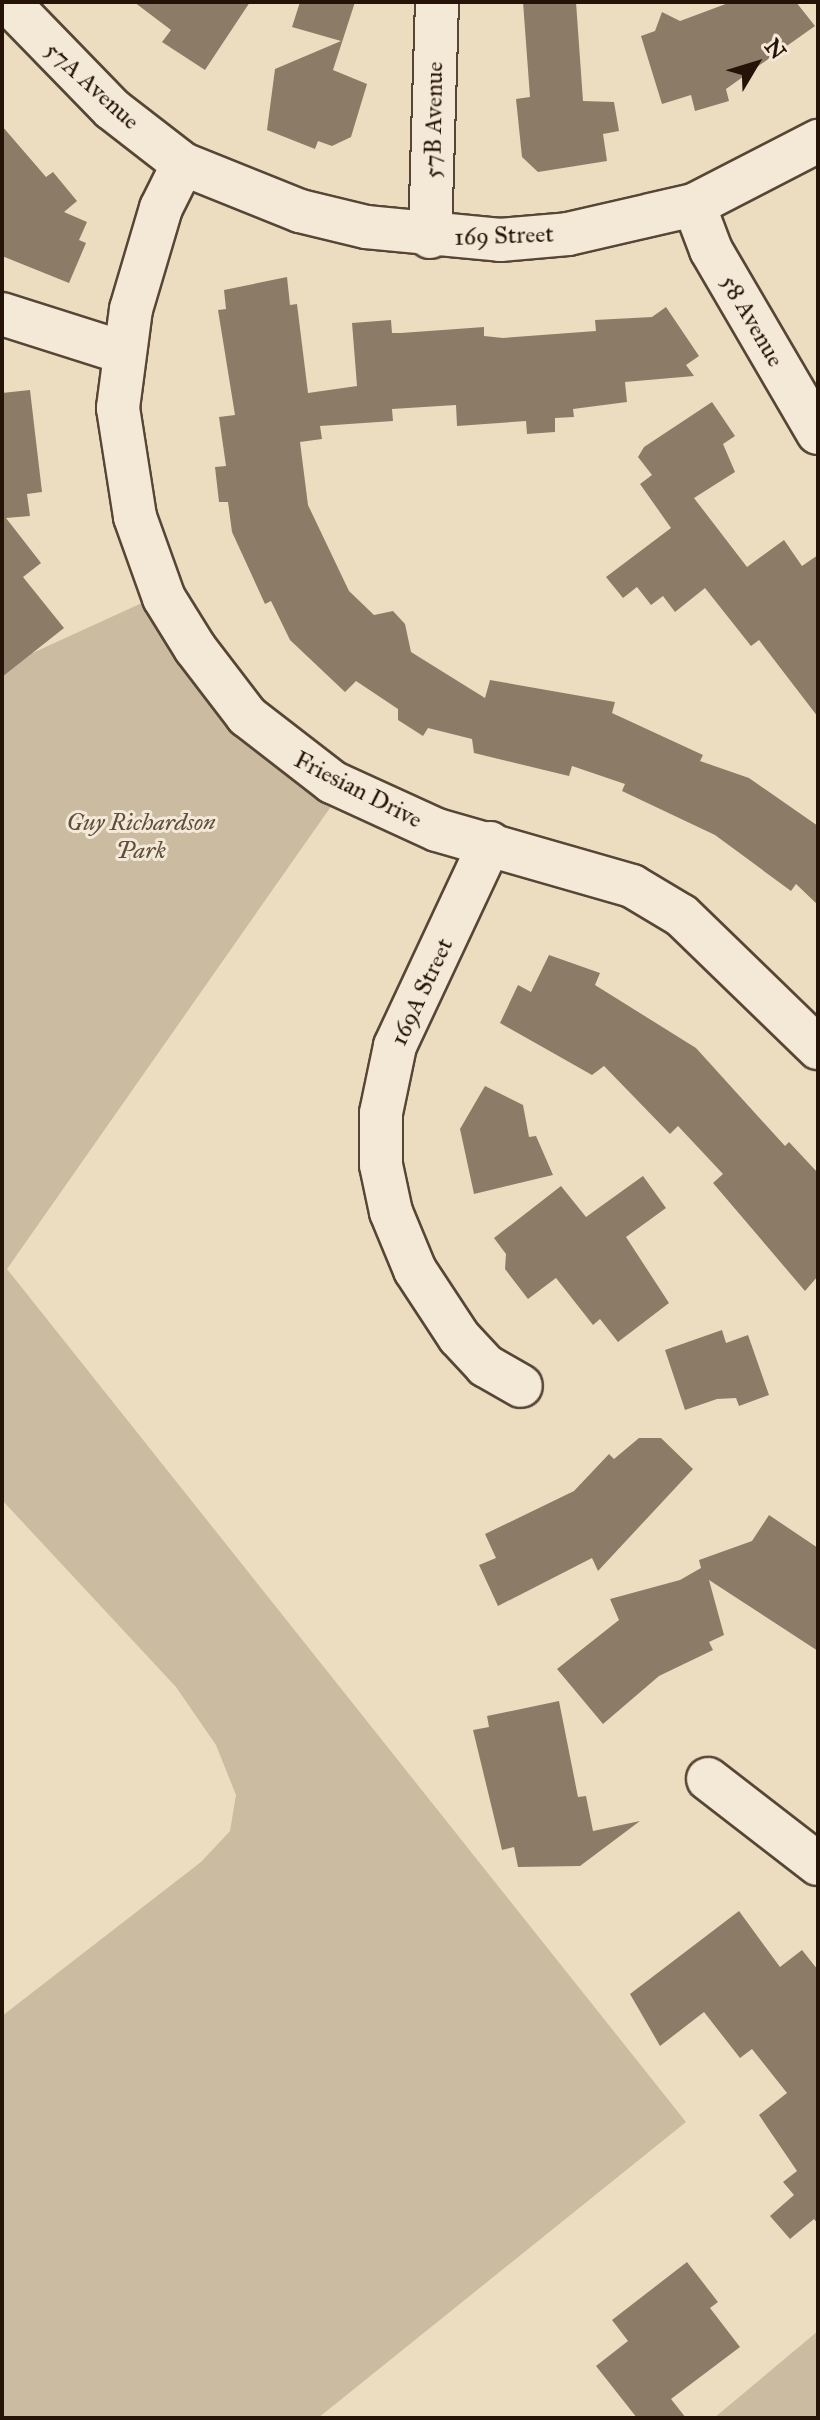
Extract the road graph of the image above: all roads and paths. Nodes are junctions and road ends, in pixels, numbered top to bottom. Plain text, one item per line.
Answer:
1 (8, 2) edge
2 (437, 2) edge
3 (818, 141) edge
4 (183, 164) junction
5 (694, 205) junction
6 (430, 237) junction
7 (2, 314) edge
8 (122, 352) junction
9 (818, 433) edge
10 (490, 843) junction
11 (818, 1048) edge
12 (521, 1386) dead end
13 (708, 1779) dead end
14 (818, 1864) edge

1 - 4 street, 57A Avenue
2 - 6 street, 57B Avenue
3 - 5 street, 169 Street
4 - 6 street, 169 Street
4 - 8 street, Friesian Drive
5 - 6 street, 169 Street
5 - 9 street, 58 Avenue
7 - 8 street
8 - 10 street, Friesian Drive
10 - 11 street, Friesian Drive
10 - 12 street, 169A Street
13 - 14 street

